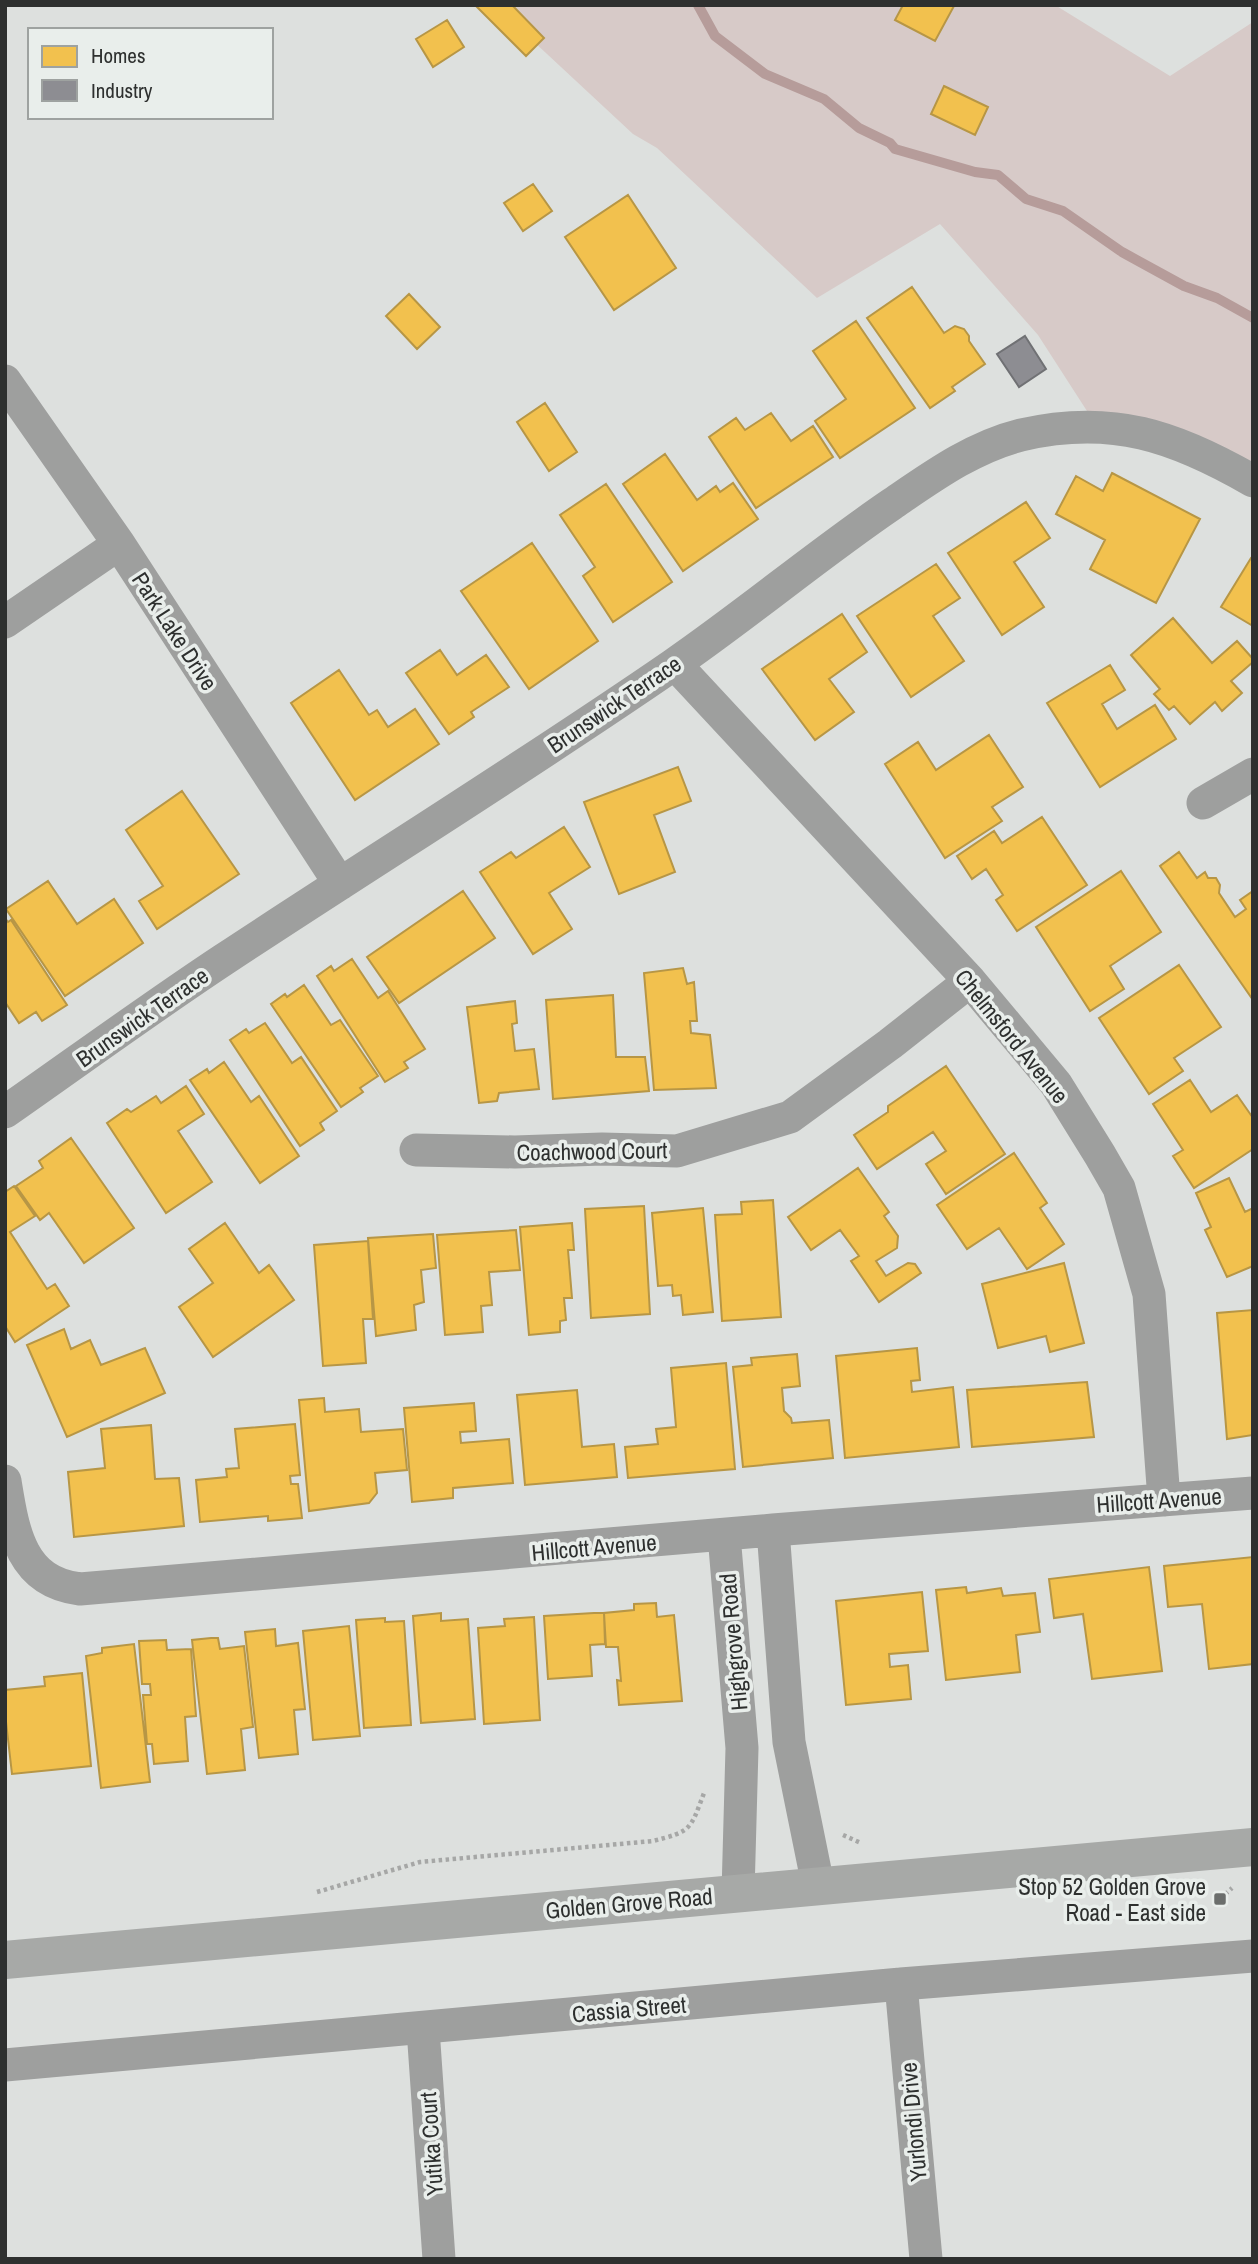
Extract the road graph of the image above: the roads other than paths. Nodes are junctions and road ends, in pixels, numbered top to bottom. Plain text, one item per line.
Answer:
1 (5, 381) edge
2 (1253, 481) edge
3 (119, 544) junction
4 (5, 622) edge
5 (675, 664) junction
6 (1252, 777) edge
7 (1203, 803) dead end
8 (340, 884) junction
9 (970, 981) junction
10 (5, 1112) edge
11 (416, 1150) dead end
12 (5, 1481) edge
13 (1253, 1493) edge
14 (1164, 1500) junction
15 (773, 1530) junction
16 (724, 1535) junction
17 (789, 1742) junction
18 (742, 1748) junction
19 (1253, 1847) edge
20 (818, 1885) junction
21 (738, 1893) junction
22 (1253, 1956) edge
23 (5, 1960) edge
24 (901, 1984) junction
25 (422, 2029) junction
26 (5, 2065) edge
27 (439, 2259) edge
28 (926, 2259) edge

1 - 3 street, Park Lake Drive
2 - 5 street, Brunswick Terrace
3 - 4 street
3 - 8 street, Park Lake Drive
5 - 8 street, Brunswick Terrace
5 - 9 street, Chelmsford Avenue
6 - 7 street
8 - 10 street, Brunswick Terrace
9 - 11 street, Coachwood Court
9 - 14 street, Chelmsford Avenue
12 - 16 street, Hillcott Avenue
13 - 14 street, Hillcott Avenue
14 - 15 street, Hillcott Avenue
15 - 16 street, Hillcott Avenue
15 - 17 street, Highgrove Road
16 - 18 street, Highgrove Road
17 - 18 street
17 - 20 street, Highgrove Road
18 - 21 street, Highgrove Road
19 - 20 main road, Golden Grove Road
20 - 21 main road, Golden Grove Road
21 - 23 main road, Golden Grove Road
22 - 24 street, Cassia Street
24 - 25 street, Cassia Street
24 - 28 street, Yurlondi Drive
25 - 26 street, Cassia Street
25 - 27 street, Yutika Court

